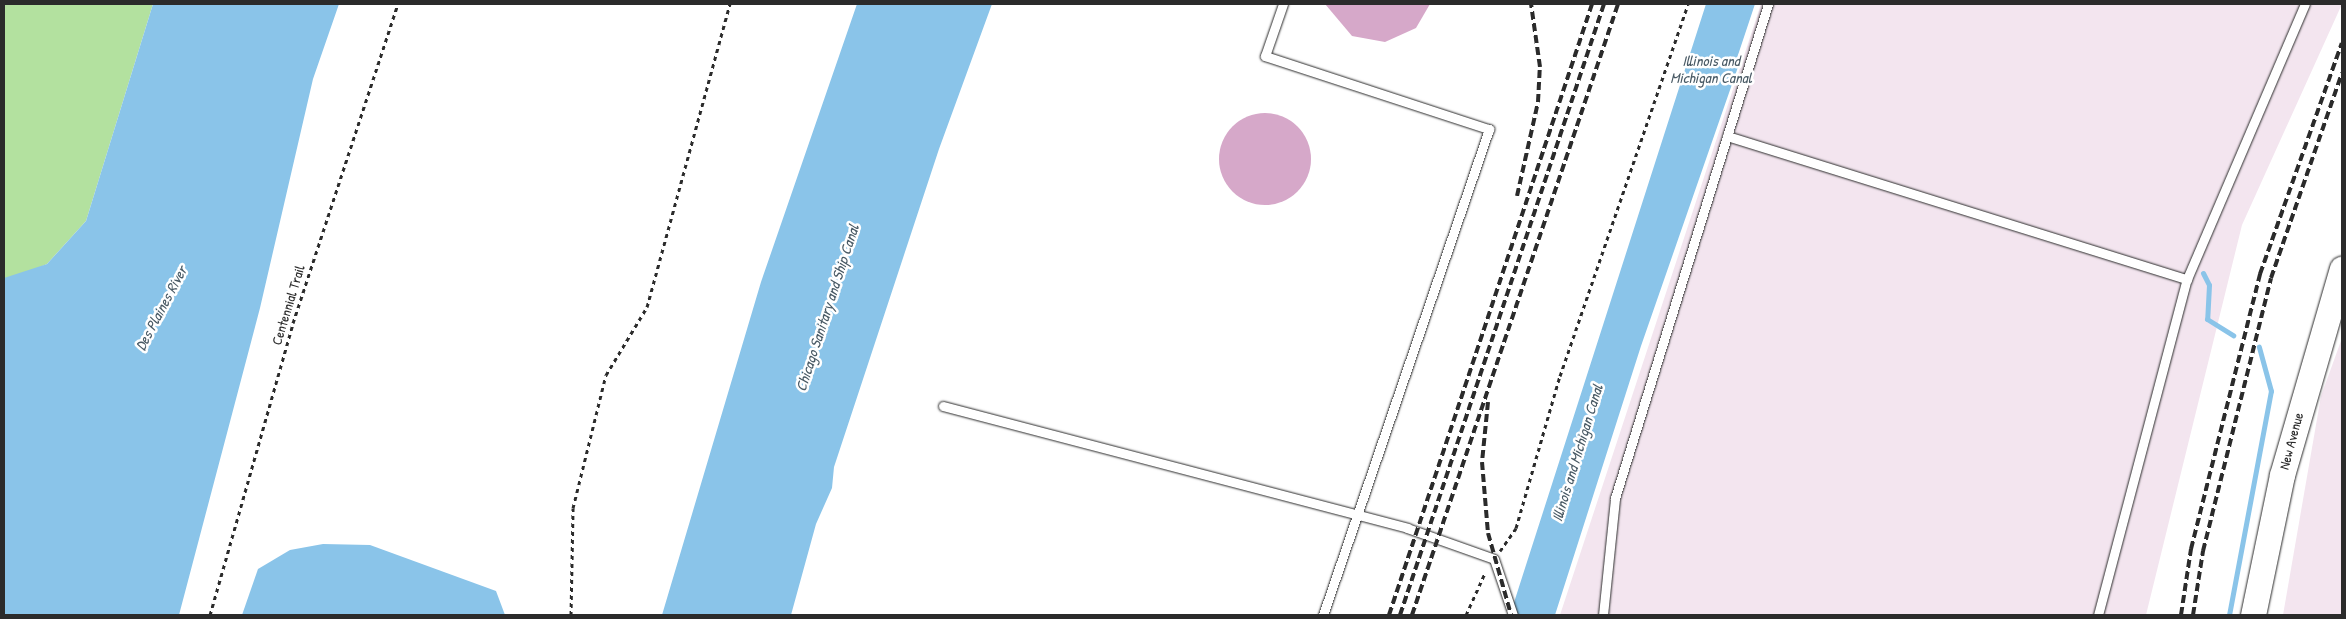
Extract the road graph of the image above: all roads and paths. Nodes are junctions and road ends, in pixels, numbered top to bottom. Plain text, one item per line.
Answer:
1 (398, 4) edge
2 (730, 4) edge
3 (1283, 4) edge
4 (1688, 4) edge
5 (1768, 4) edge
6 (2305, 4) edge
7 (1727, 136) junction
8 (2342, 270) edge
9 (2187, 279) junction
10 (943, 406) dead end
11 (1357, 515) junction
12 (1494, 559) junction
13 (210, 615) edge
14 (571, 615) edge
15 (1323, 615) edge
16 (1466, 615) edge
17 (1513, 615) edge
18 (1603, 615) edge
19 (2098, 615) edge
20 (2253, 615) edge

1 - 13 path, Centennial Trail
2 - 14 path
3 - 11 lane
4 - 12 path
5 - 7 lane
6 - 9 lane
7 - 9 lane
7 - 18 lane
8 - 20 main road, New Avenue
9 - 19 lane
10 - 11 lane
11 - 12 lane
11 - 15 lane
12 - 16 path
12 - 17 lane

